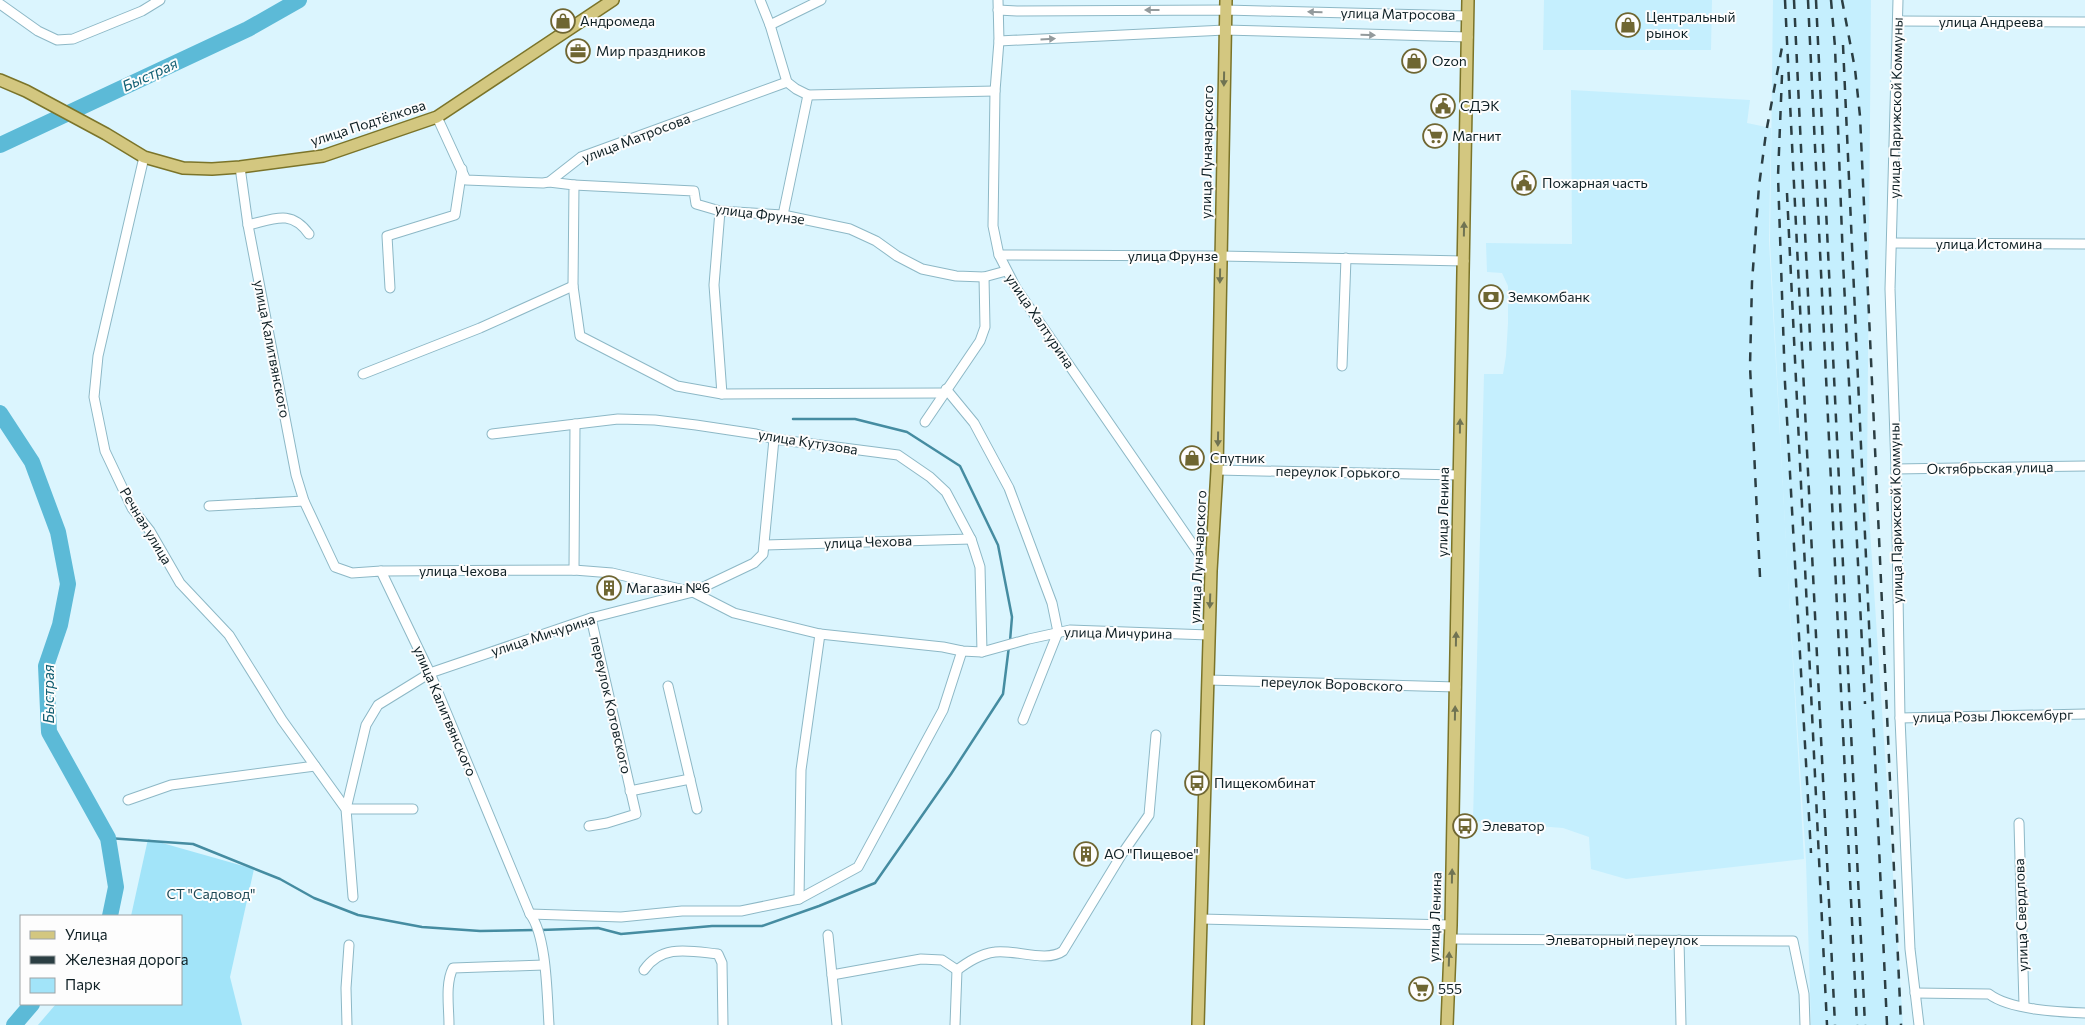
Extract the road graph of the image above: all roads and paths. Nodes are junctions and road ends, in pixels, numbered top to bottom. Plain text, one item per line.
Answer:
1 (160, 0) edge
2 (613, 0) edge
3 (760, 0) edge
4 (821, 0) edge
5 (1468, 0) edge
6 (1898, 0) edge
7 (0, 4) edge
8 (998, 5) edge
9 (1226, 5) edge
10 (1468, 16) junction
11 (1898, 21) junction
12 (2085, 22) edge
13 (770, 25) junction
14 (1225, 30) junction
15 (1468, 37) junction
16 (1000, 41) junction
17 (0, 80) edge
18 (787, 82) junction
19 (995, 91) junction
20 (808, 95) junction
21 (437, 117) junction
22 (144, 157) junction
23 (240, 167) junction
24 (462, 169) junction
25 (549, 182) junction
26 (574, 185) junction
27 (720, 211) junction
28 (783, 215) junction
29 (248, 225) junction
30 (309, 234) dead end
31 (1892, 243) junction
32 (2085, 244) edge
33 (999, 255) junction
34 (1220, 256) junction
35 (1346, 258) junction
36 (1464, 261) junction
37 (1006, 271) junction
38 (984, 277) junction
39 (573, 286) junction
40 (390, 288) dead end
41 (1342, 366) dead end
42 (363, 374) dead end
43 (945, 391) junction
44 (722, 394) junction
45 (925, 422) dead end
46 (575, 424) junction
47 (492, 434) dead end
48 (774, 439) junction
49 (2085, 466) edge
50 (1896, 469) junction
51 (1217, 470) junction
52 (1459, 475) junction
53 (304, 501) junction
54 (209, 506) dead end
55 (971, 539) junction
56 (765, 545) junction
57 (574, 570) junction
58 (1212, 570) junction
59 (381, 571) junction
60 (693, 592) junction
61 (591, 618) junction
62 (1058, 632) junction
63 (820, 634) junction
64 (1209, 635) junction
65 (962, 651) junction
66 (982, 652) junction
67 (430, 673) junction
68 (1208, 680) junction
69 (668, 686) dead end
70 (1456, 687) junction
71 (2085, 714) edge
72 (1900, 718) junction
73 (1023, 720) dead end
74 (1156, 735) dead end
75 (315, 766) junction
76 (690, 779) junction
77 (630, 791) junction
78 (128, 800) dead end
79 (346, 809) junction
80 (413, 809) dead end
81 (697, 809) dead end
82 (2019, 823) dead end
83 (589, 826) dead end
84 (353, 897) dead end
85 (798, 899) junction
86 (533, 918) junction
87 (1201, 919) junction
88 (1451, 924) junction
89 (828, 935) dead end
90 (1450, 938) junction
91 (1679, 940) junction
92 (349, 945) dead end
93 (544, 961) junction
94 (644, 970) dead end
95 (956, 970) junction
96 (832, 975) junction
97 (1916, 993) junction
98 (2024, 1006) junction
99 (2085, 1013) edge
100 (347, 1025) edge
101 (450, 1025) edge
102 (549, 1025) edge
103 (723, 1025) edge
104 (837, 1025) edge
105 (955, 1025) edge
106 (1198, 1025) edge
107 (1447, 1025) edge
108 (1681, 1025) edge
109 (1805, 1025) edge
110 (1919, 1025) edge

1 - 7 street
2 - 21 main road, улица Подтёлкова
3 - 13 street
4 - 13 street
5 - 10 main road, улица Ленина
6 - 11 street, улица Парижской Коммуны
9 -> 8 street, улица Матросова
8 - 16 street, улица Халтурина
10 -> 9 street, улица Матросова
9 - 14 main road, улица Луначарского
10 - 15 main road, улица Ленина
11 - 12 street, улица Андреева
11 - 31 street, улица Парижской Коммуны
13 - 18 street
14 -> 15 street, улица Матросова
16 -> 14 street, улица Матросова
14 -> 34 main road, улица Луначарского
36 -> 15 main road, улица Ленина
16 - 19 street, улица Халтурина
17 - 22 main road, улица Подтёлкова
18 - 20 street
18 - 25 street, улица Матросова
19 - 20 street
19 - 33 street, улица Халтурина
20 - 28 street
21 - 23 main road, улица Подтёлкова
21 - 24 street
22 - 23 main road, улица Подтёлкова
22 - 75 street, Речная улица
23 - 29 street, улица Калитвянского
24 - 25 street
24 - 40 street
25 - 26 street
26 - 27 street, улица Фрунзе
26 - 39 street
27 - 28 street, улица Фрунзе
27 - 44 street
28 - 38 street, улица Фрунзе
29 - 30 street
29 - 53 street, улица Калитвянского
31 - 32 street, улица Истомина
31 - 50 street, улица Парижской Коммуны
33 - 34 street, улица Фрунзе
33 - 37 street, улица Халтурина
34 - 35 street, улица Фрунзе
34 -> 51 main road, улица Луначарского
35 - 36 street, улица Фрунзе
35 - 41 street
52 -> 36 main road, улица Ленина
37 - 38 street, улица Фрунзе
37 - 58 street, улица Халтурина
38 - 43 street
39 - 42 street
39 - 44 street
43 - 44 street
43 - 45 street
43 - 62 street
46 - 47 street, улица Кутузова
46 - 48 street, улица Кутузова
46 - 57 street
48 - 55 street, улица Кутузова
48 - 56 street
49 - 50 street, Октябрьская улица
50 - 72 street, улица Парижской Коммуны
51 - 52 street, переулок Горького
51 - 58 main road, улица Луначарского
70 -> 52 main road, улица Ленина
53 - 54 street
53 - 59 street, улица Калитвянского
55 - 56 street, улица Чехова
55 - 66 street, улица Кутузова
56 - 60 street
57 - 59 street, улица Чехова
57 - 60 street, улица Чехова
58 -> 64 main road, улица Луначарского
59 - 67 street, улица Калитвянского
60 - 61 street, улица Мичурина
60 - 63 street, улица Мичурина
61 - 67 street, улица Мичурина
61 - 77 street, переулок Котовского
62 - 64 street, улица Мичурина
62 - 66 street, улица Мичурина
62 - 73 street
63 - 65 street, улица Мичурина
63 - 85 street
64 - 68 main road, улица Луначарского
65 - 66 street, улица Мичурина
65 - 85 street
67 - 79 street, улица Мичурина
67 - 86 street, улица Калитвянского
68 - 70 street, переулок Воровского
68 - 87 main road, улица Луначарского
69 - 76 street
88 -> 70 main road, улица Ленина
71 - 72 street, улица Розы Люксембург
72 - 97 street, улица Парижской Коммуны
74 - 95 street
75 - 78 street
75 - 79 street, Речная улица
76 - 77 street, переулок Котовского
76 - 81 street
77 - 83 street, переулок Котовского
79 - 80 street
79 - 84 street
82 - 98 street, улица Свердлова
85 - 86 street
86 - 93 street, улица Калитвянского
87 - 88 street
87 - 106 main road, улица Луначарского
88 - 90 main road, улица Ленина
89 - 96 street
90 - 91 street, Элеваторный переулок
107 -> 90 main road, улица Ленина
91 - 108 street
91 - 109 street, Элеваторный переулок
92 - 100 street
93 - 101 street
93 - 102 street, улица Калитвянского
94 - 103 street
95 - 96 street
95 - 105 street
96 - 104 street
97 - 98 street
97 - 110 street, улица Парижской Коммуны
98 - 99 street

